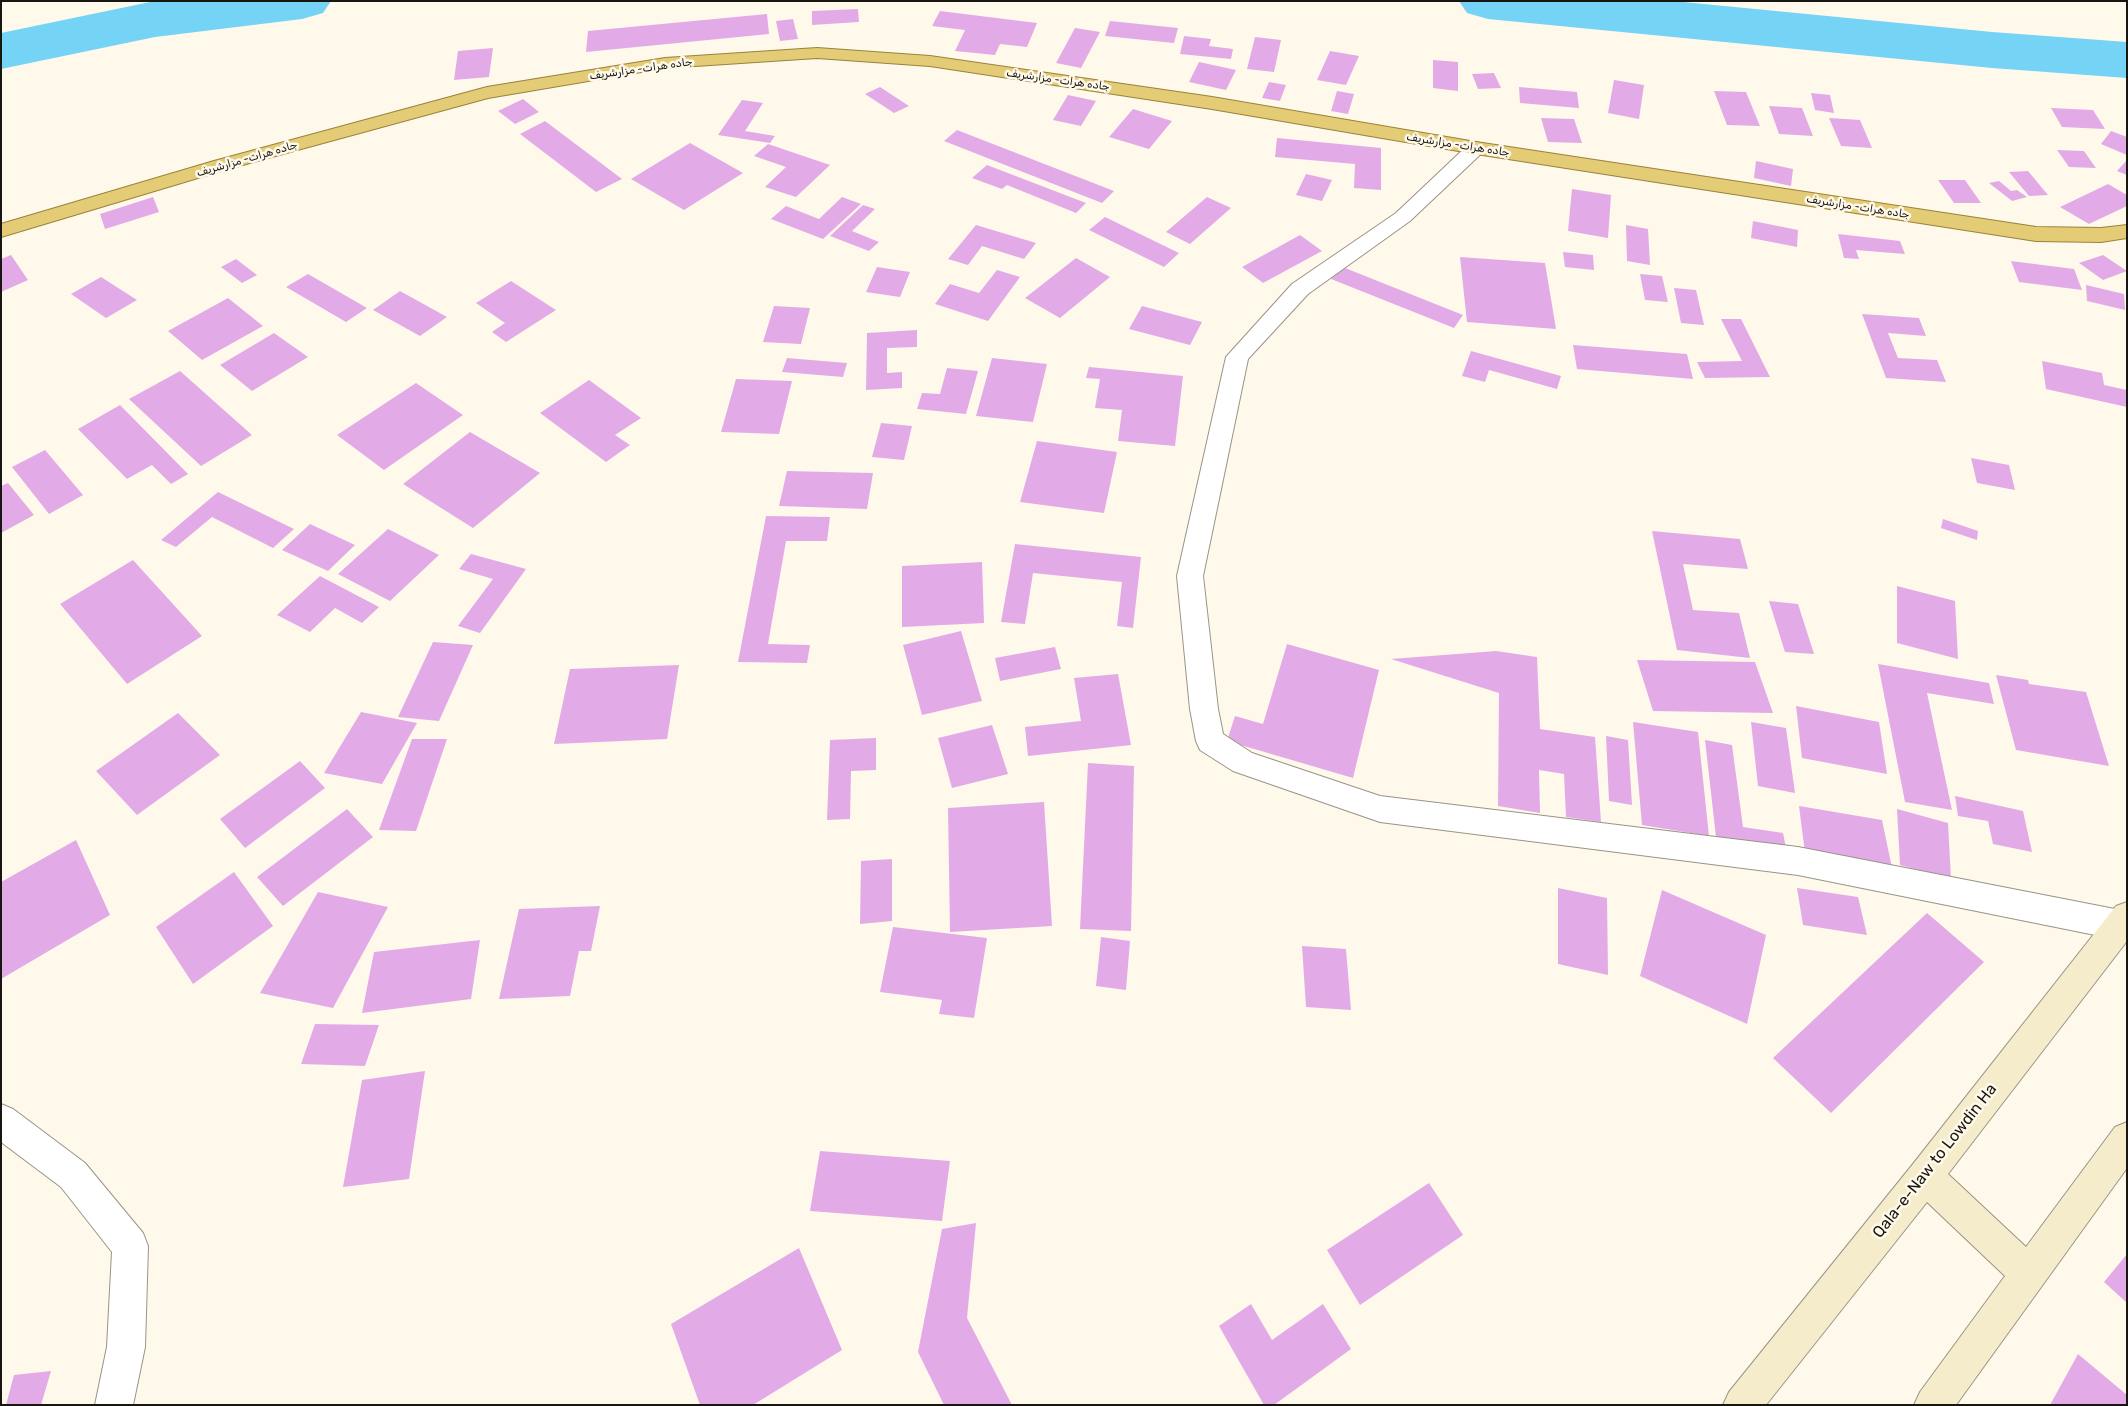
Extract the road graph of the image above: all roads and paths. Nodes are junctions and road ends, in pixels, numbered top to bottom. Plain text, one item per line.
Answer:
1 (1476, 148) junction
2 (2127, 231) edge
3 (1, 232) edge
4 (2124, 921) edge
5 (1, 1120) edge
6 (2127, 1139) edge
7 (1925, 1176) junction
8 (2028, 1274) junction
9 (114, 1405) edge
10 (1742, 1405) edge
11 (1933, 1405) edge

1 - 2 highway, جاده هرات- مزارشریف
1 - 3 highway, جاده هرات- مزارشریف
1 - 4 street
4 - 7 main road, Qala-e-Naw to Lowdin Ha
5 - 9 street
6 - 8 main road
7 - 8 main road
7 - 10 main road, Qala-e-Naw to Lowdin Ha
8 - 11 main road

